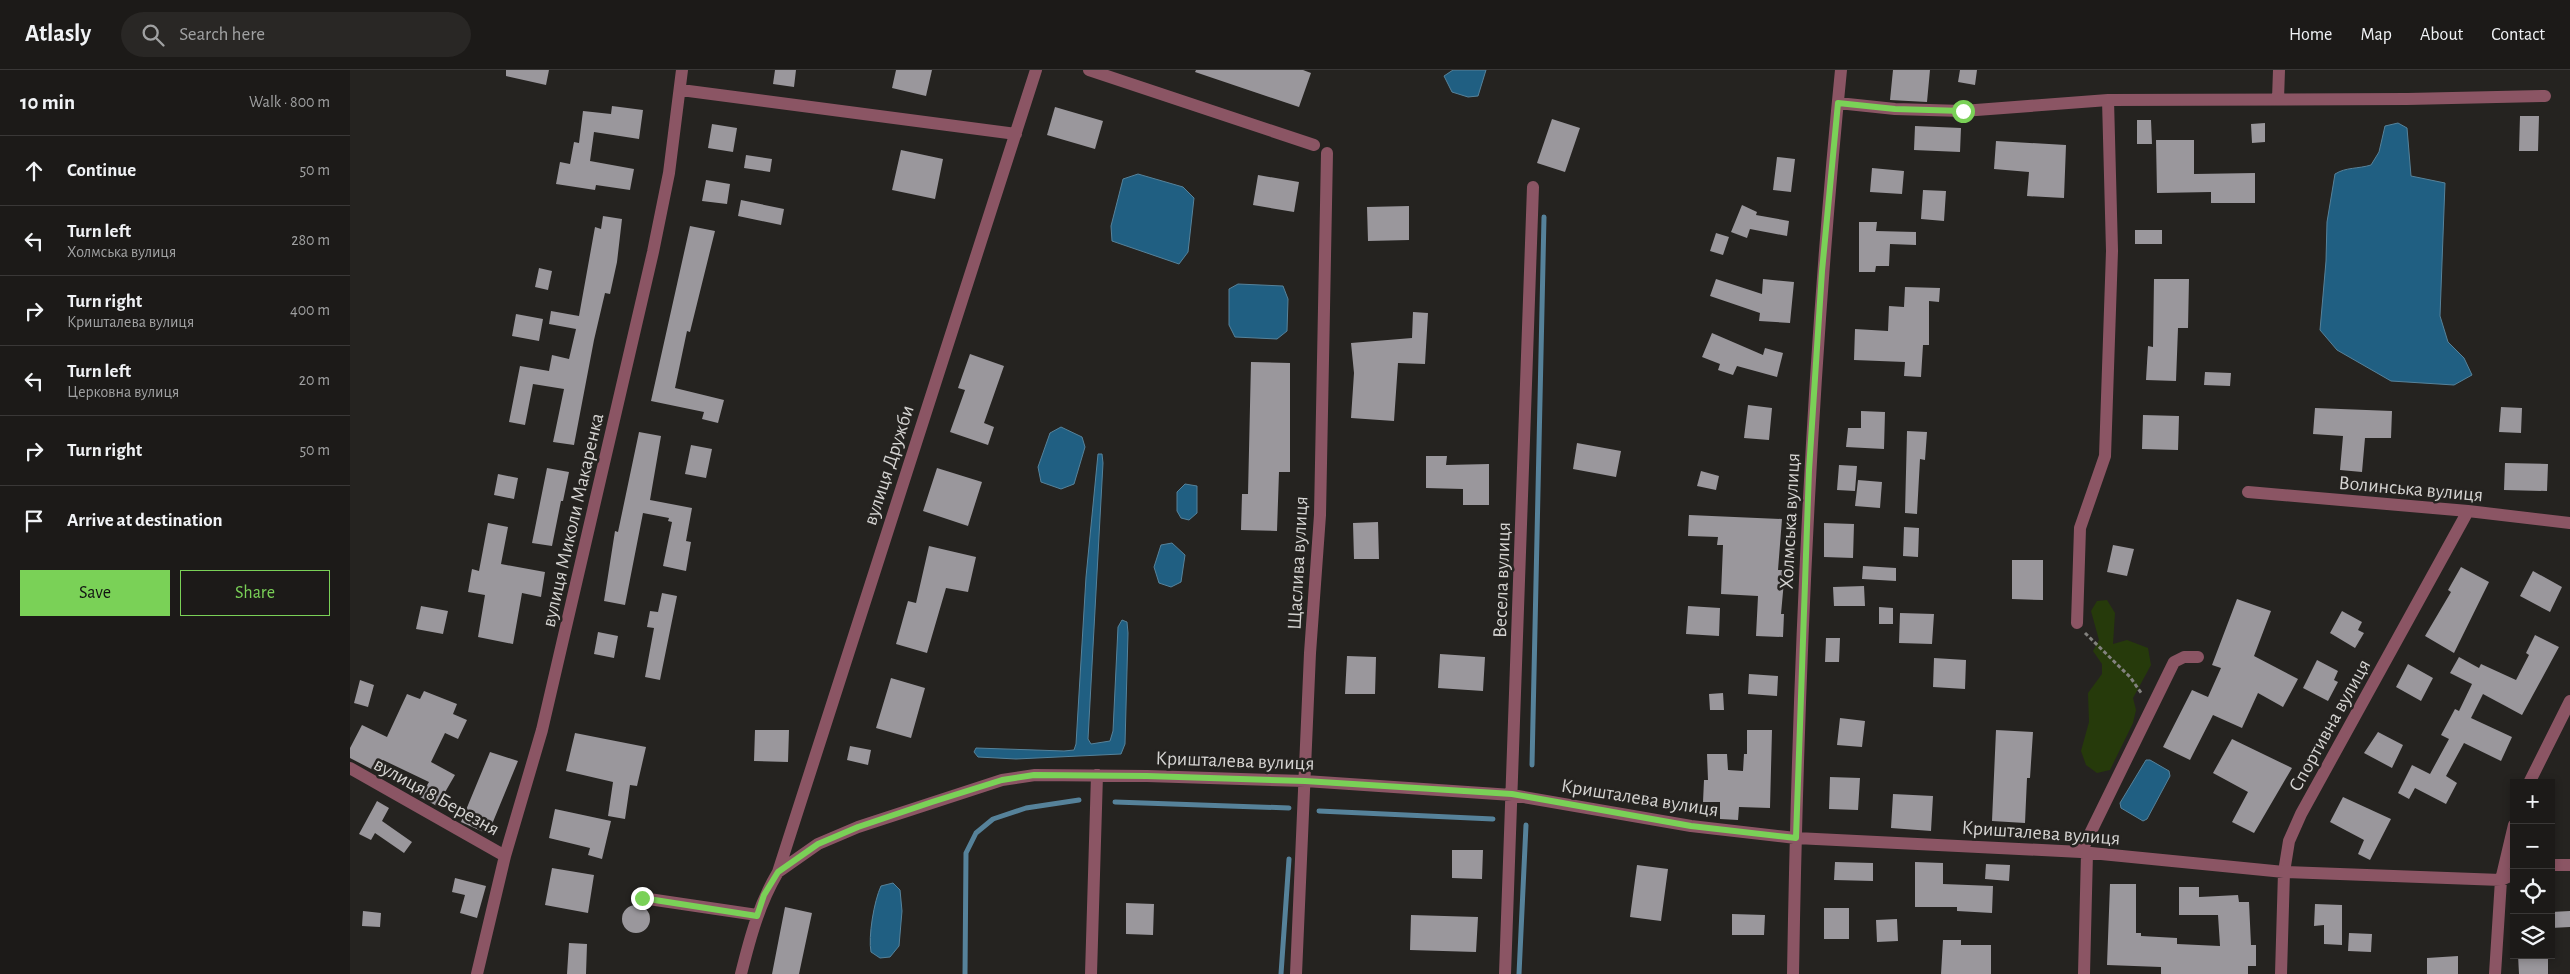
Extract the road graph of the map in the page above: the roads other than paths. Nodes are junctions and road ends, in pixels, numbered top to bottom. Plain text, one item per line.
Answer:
1 (682, 70) edge
2 (1036, 70) edge
3 (1089, 70) edge
4 (1841, 70) edge
5 (2279, 70) edge
6 (681, 90) junction
7 (2545, 96) dead end
8 (2278, 99) junction
9 (2108, 100) junction
10 (1838, 103) junction
11 (1016, 134) junction
12 (1314, 144) dead end
13 (1327, 154) dead end
14 (1533, 187) dead end
15 (2248, 492) dead end
16 (2468, 511) junction
17 (2570, 523) edge
18 (2077, 623) road end
19 (2198, 656) dead end
20 (2570, 701) edge
21 (350, 768) edge
22 (1097, 775) junction
23 (2531, 779) edge
24 (1305, 781) junction
25 (1512, 794) junction
26 (1796, 838) junction
27 (2510, 841) edge
28 (2084, 852) junction
29 (505, 856) junction
30 (2570, 864) edge
31 (2555, 865) edge
32 (778, 872) junction
33 (2284, 872) junction
34 (2510, 876) edge
35 (2501, 880) junction
36 (642, 898) dead end
37 (757, 916) junction
38 (477, 974) edge
39 (741, 974) edge
40 (1091, 974) edge
41 (1296, 974) edge
42 (1504, 974) edge
43 (1793, 974) edge
44 (2084, 974) edge
45 (2282, 974) edge
46 (2495, 974) edge

1 - 6 street, вулиця Миколи Макаренка
2 - 11 street, вулиця Дружби
3 - 12 street
4 - 10 street, Холмська вулиця
5 - 8 street
6 - 11 street
6 - 29 street, вулиця Миколи Макаренка
7 - 8 street
8 - 9 street
9 - 10 street
9 - 18 street
10 - 26 street, Холмська вулиця
11 - 32 street, вулиця Дружби
13 - 24 street, Щаслива вулиця
14 - 25 street, Весела вулиця
15 - 16 street, Волинська вулиця
16 - 17 street, Волинська вулиця
16 - 33 street, Спортивна вулиця
19 - 28 street
20 - 23 street
21 - 29 street, вулиця 8 Березня
22 - 24 street, Кришталева вулиця
22 - 32 street, Кришталева вулиця
22 - 40 street
24 - 25 street, Кришталева вулиця
24 - 41 street, Щаслива вулиця
25 - 26 street, Кришталева вулиця
25 - 42 street, Весела вулиця
26 - 28 street, Кришталева вулиця
26 - 43 street, Холмська вулиця
27 - 35 street
28 - 33 street, Кришталева вулиця
28 - 44 street
29 - 38 street, вулиця Миколи Макаренка
30 - 31 street
32 - 37 street
33 - 35 street, Кришталева вулиця
33 - 45 street, Спортивна вулиця
34 - 35 street, Кришталева вулиця
35 - 46 street
36 - 37 street
37 - 39 street

